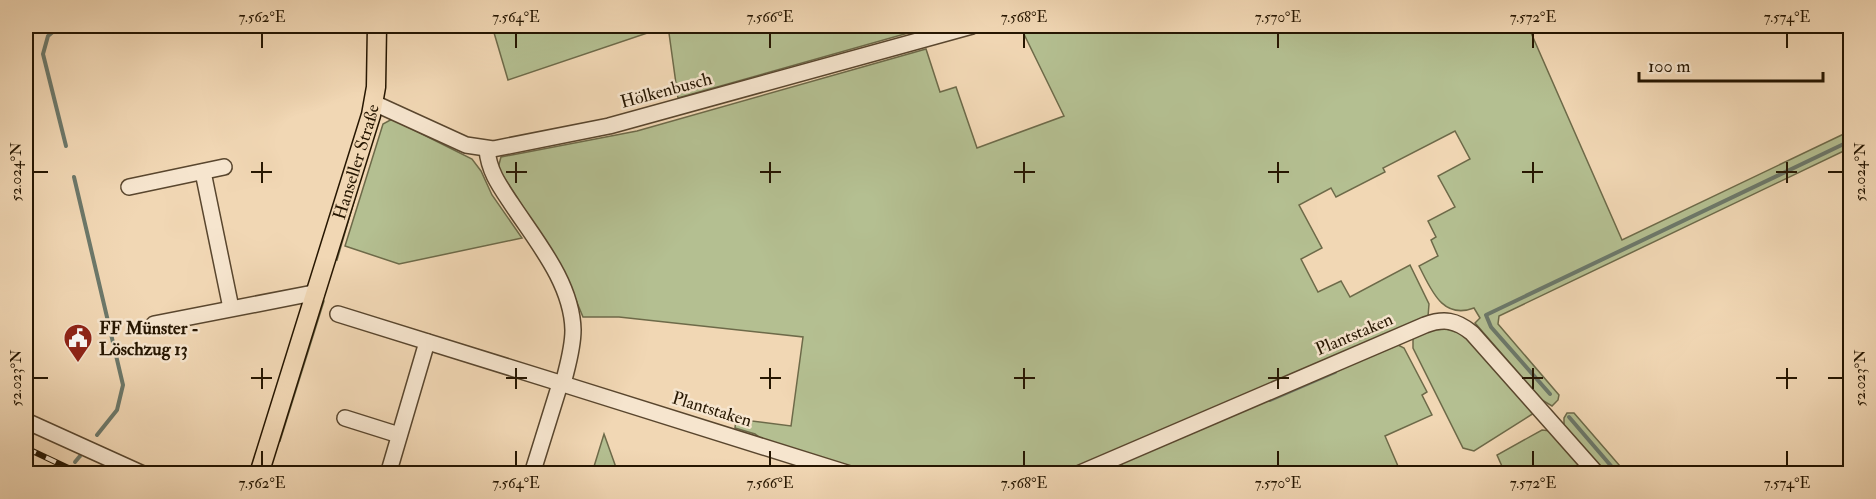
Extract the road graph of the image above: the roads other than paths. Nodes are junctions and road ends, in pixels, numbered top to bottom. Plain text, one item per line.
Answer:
1 (377, 26) edge
2 (972, 26) edge
3 (374, 103) junction
4 (487, 150) junction
5 (224, 167) dead end
6 (203, 172) junction
7 (129, 187) dead end
8 (316, 295) junction
9 (231, 308) junction
10 (338, 314) dead end
11 (154, 324) dead end
12 (427, 342) junction
13 (561, 384) junction
14 (345, 418) dead end
15 (26, 421) edge
16 (399, 435) junction
17 (389, 471) dead end
18 (143, 474) edge
19 (259, 474) edge
20 (532, 474) edge
21 (850, 474) edge
22 (1078, 474) edge
23 (1597, 474) edge

1 - 3 main road, Hanseller Straße
2 - 4 street, Hölkenbusch
3 - 4 street, Hölkenbusch
3 - 8 main road, Hanseller Straße
4 - 13 street
5 - 6 street
6 - 7 street
6 - 9 street
8 - 9 street
8 - 19 main road, Hanseller Straße
9 - 11 street
10 - 12 street, Plantstaken
12 - 13 street, Plantstaken
12 - 16 street
13 - 20 street
13 - 21 street, Plantstaken
14 - 16 street
15 - 18 street
16 - 17 street
22 - 23 street, Plantstaken

